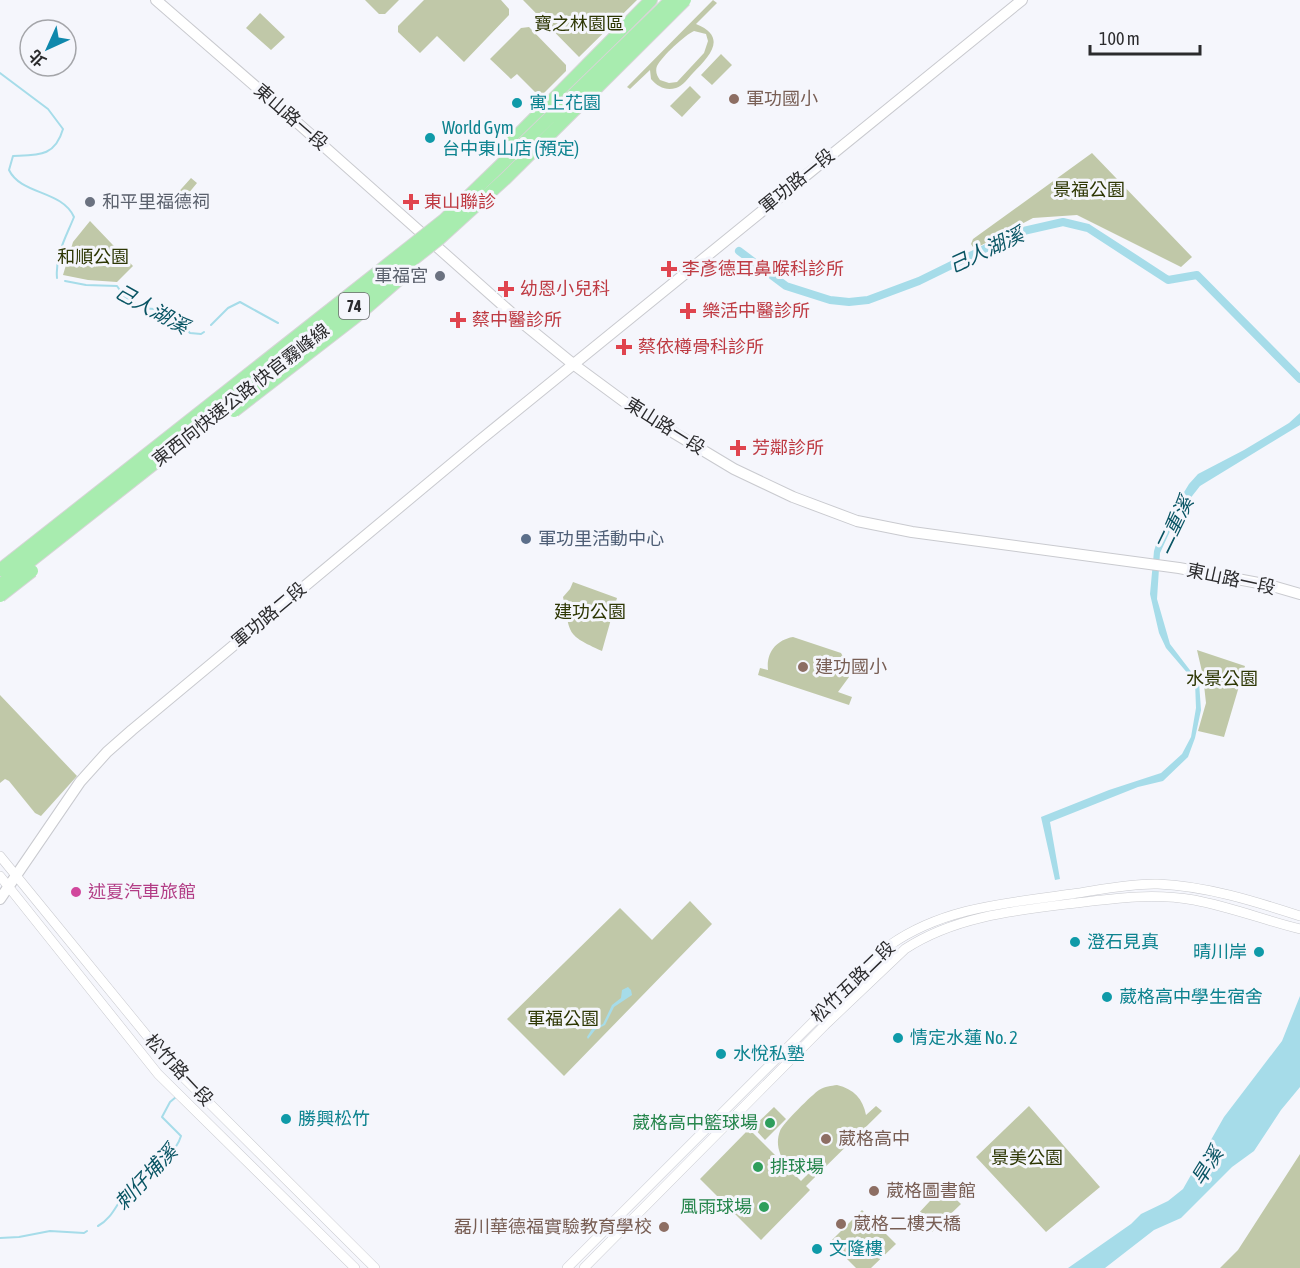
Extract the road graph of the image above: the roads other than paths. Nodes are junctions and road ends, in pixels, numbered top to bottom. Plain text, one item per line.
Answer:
1 (156, 0) edge
2 (651, 0) edge
3 (671, 0) edge
4 (685, 0) edge
5 (1022, 0) edge
6 (506, 147) dead end
7 (439, 239) junction
8 (573, 364) junction
9 (0, 570) edge
10 (0, 585) edge
11 (1300, 594) edge
12 (0, 596) edge
13 (0, 856) edge
14 (16, 874) junction
15 (0, 876) edge
16 (8, 887) junction
17 (0, 899) edge
18 (1300, 916) edge
19 (1300, 929) edge
20 (355, 1268) edge
21 (375, 1268) edge
22 (567, 1268) edge
23 (584, 1268) edge

1 - 8 main road, 東山路一段
2 - 6 highway
3 - 9 highway, 東西向快速公路 快官霧峰線 / 74, bridge
4 - 7 highway, 東西向快速公路 快官霧峰線 / 74, bridge
5 - 8 main road, 軍功路一段
7 - 10 highway, 東西向快速公路 快官霧峰線 / 74, bridge
7 - 12 highway, 74, bridge
8 - 11 main road, 東山路一段
8 - 14 main road, 軍功路二段
13 - 14 street, 松竹路一段
14 - 16 main road, 軍功路二段
14 - 21 street, 松竹路一段
15 - 16 street, 松竹路一段
16 - 17 main road, 軍功路二段
16 - 20 street, 松竹路一段
18 - 22 street, 松竹五路二段
19 - 23 street, 松竹五路二段

